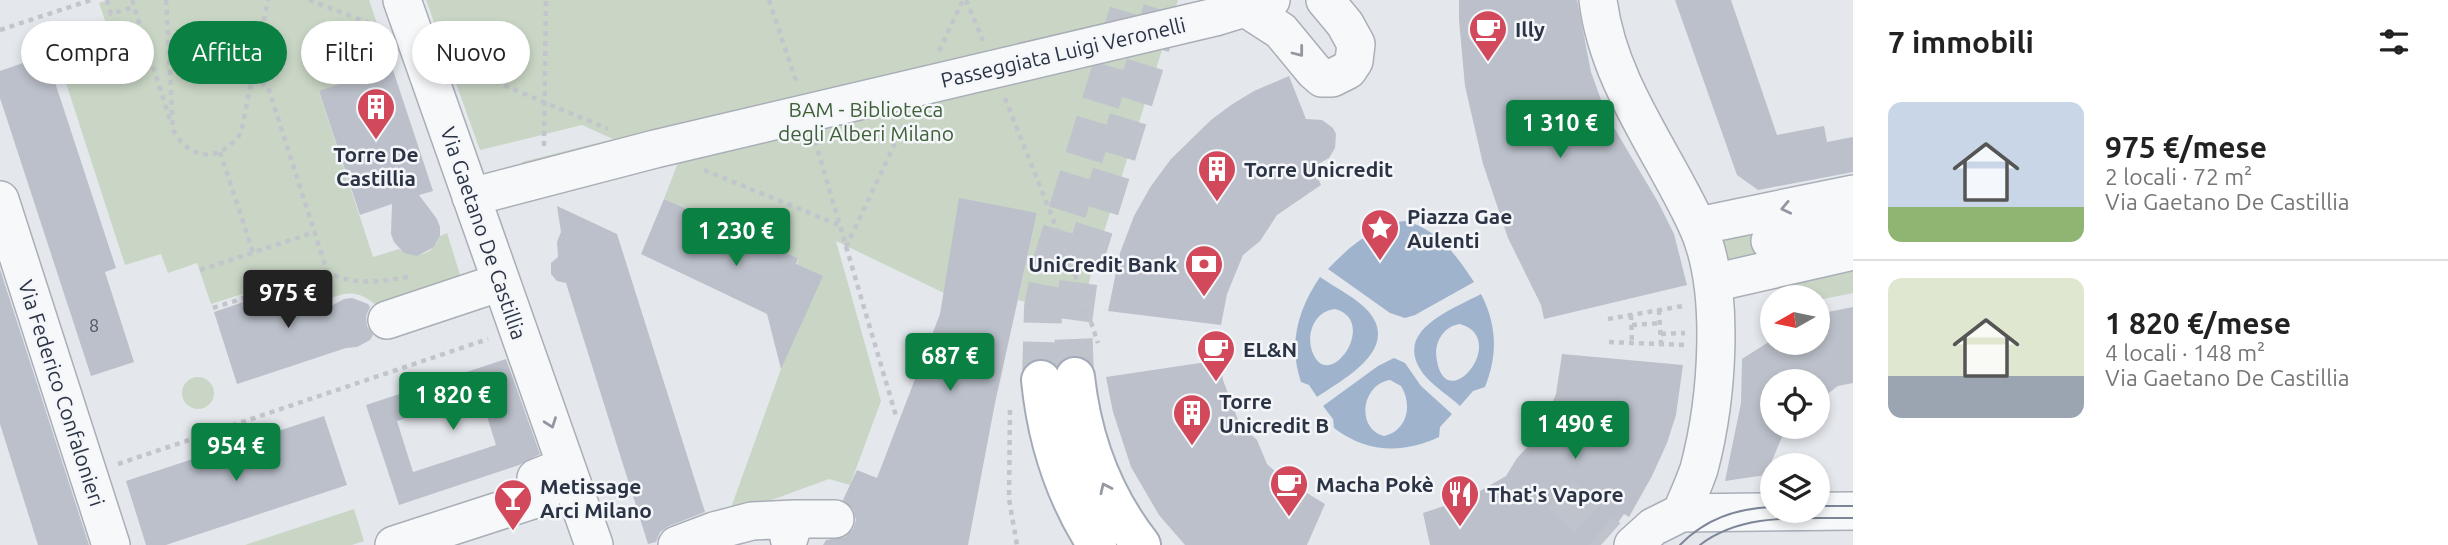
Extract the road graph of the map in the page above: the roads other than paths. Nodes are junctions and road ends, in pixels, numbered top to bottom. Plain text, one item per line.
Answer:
1 (1325, 0) edge
2 (1598, 0) edge
3 (1259, 4) edge
4 (405, 9) edge
5 (1853, 194) edge
6 (471, 197) junction
7 (0, 200) edge
8 (1698, 226) junction
9 (1847, 230) edge
10 (1770, 241) dead end
11 (501, 282) junction
12 (1703, 294) junction
13 (387, 320) dead end
14 (551, 472) junction
15 (464, 502) dead end
16 (1853, 511) edge
17 (1681, 513) junction
18 (835, 519) dead end
19 (786, 534) edge
20 (1620, 542) edge
21 (111, 545) edge
22 (394, 545) edge
23 (594, 545) edge
24 (677, 545) edge
25 (724, 545) edge
26 (1097, 545) edge
27 (1141, 545) edge

3 -> 1 street
2 - 8 street
3 - 6 street, Passeggiata Luigi Veronelli
4 - 6 street, Via Gaetano De Castillia
5 -> 8 street
6 - 11 street, Via Gaetano De Castillia
7 - 21 street, Via Federico Confalonieri
8 - 12 street
9 - 10 street
9 - 12 street
11 - 13 street
11 -> 14 street, Via Gaetano De Castillia
12 - 17 street
14 - 15 street
14 - 22 street
14 - 23 street, Via Gaetano De Castillia
16 - 17 street
17 - 20 street
18 - 19 street
19 - 24 street
19 - 25 street
27 -> 26 main road

